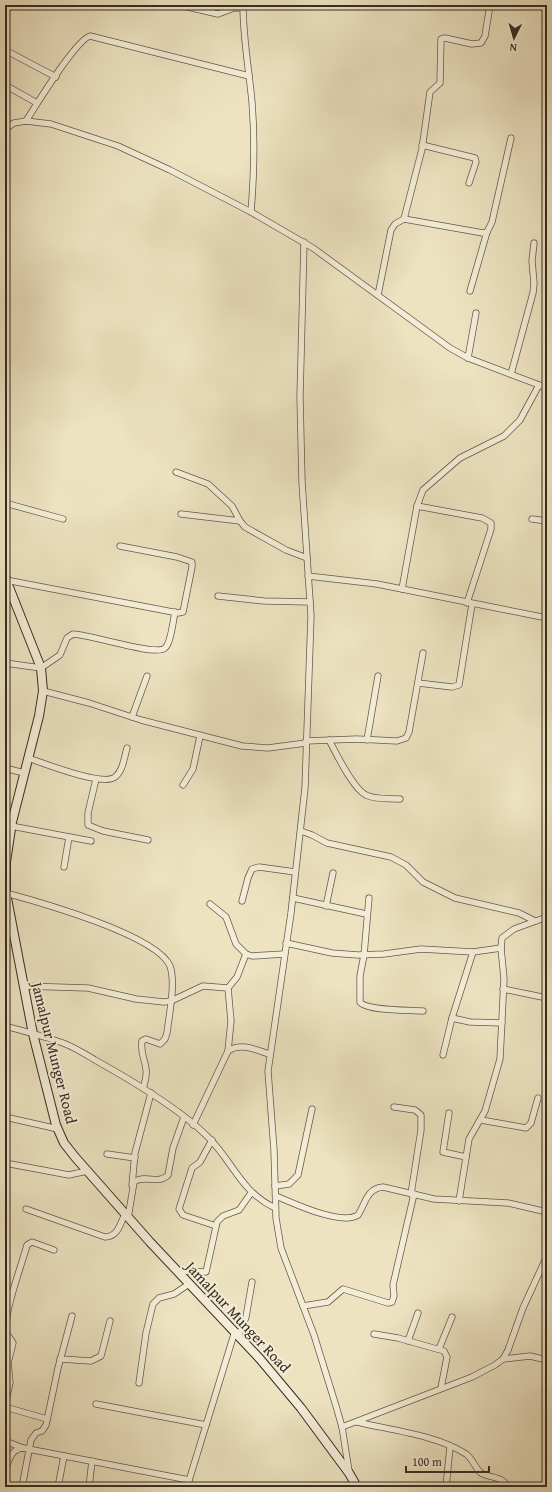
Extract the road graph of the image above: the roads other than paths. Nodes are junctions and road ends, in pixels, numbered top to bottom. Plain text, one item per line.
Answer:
1 (179, 5) edge
2 (490, 5) edge
3 (243, 6) edge
4 (5, 50) edge
5 (56, 76) junction
6 (249, 76) junction
7 (5, 85) edge
8 (38, 103) junction
9 (26, 121) junction
10 (5, 129) edge
11 (511, 138) dead end
12 (422, 145) junction
13 (469, 182) dead end
14 (251, 212) junction
15 (404, 219) junction
16 (487, 232) junction
17 (304, 242) junction
18 (534, 243) dead end
19 (470, 291) dead end
20 (378, 295) junction
21 (476, 313) dead end
22 (468, 358) junction
23 (511, 374) junction
24 (539, 386) junction
25 (547, 388) edge
26 (176, 472) dead end
27 (5, 503) edge
28 (417, 506) junction
29 (180, 514) dead end
30 (63, 519) dead end
31 (532, 519) dead end
32 (240, 521) junction
33 (547, 521) edge
34 (120, 546) dead end
35 (307, 558) junction
36 (308, 576) junction
37 (6, 579) edge
38 (402, 589) junction
39 (218, 596) dead end
40 (310, 602) junction
41 (470, 603) junction
42 (175, 612) junction
43 (547, 618) edge
44 (424, 653) dead end
45 (5, 663) edge
46 (41, 668) junction
47 (147, 676) dead end
48 (378, 676) dead end
49 (418, 683) junction
50 (43, 691) junction
51 (132, 717) junction
52 (200, 736) junction
53 (329, 740) junction
54 (367, 740) junction
55 (306, 742) junction
56 (127, 748) dead end
57 (28, 758) junction
58 (5, 768) edge
59 (24, 773) junction
60 (96, 779) junction
61 (183, 785) dead end
62 (400, 799) dead end
63 (11, 826) junction
64 (301, 831) junction
65 (7, 836) edge
66 (69, 837) junction
67 (148, 840) dead end
68 (91, 841) dead end
69 (64, 867) dead end
70 (295, 872) junction
71 (333, 873) dead end
72 (6, 893) edge
73 (292, 898) junction
74 (369, 898) dead end
75 (242, 901) dead end
76 (210, 904) dead end
77 (326, 906) junction
78 (366, 914) junction
79 (547, 917) edge
80 (535, 921) junction
81 (286, 943) junction
82 (501, 948) junction
83 (473, 952) junction
84 (246, 954) junction
85 (284, 954) junction
86 (364, 955) junction
87 (23, 986) junction
88 (228, 988) junction
89 (503, 989) junction
90 (547, 998) edge
91 (171, 1001) junction
92 (423, 1011) dead end
93 (452, 1018) junction
94 (502, 1022) junction
95 (5, 1026) edge
96 (33, 1034) junction
97 (228, 1051) junction
98 (269, 1054) junction
99 (443, 1056) dead end
100 (142, 1088) junction
101 (151, 1093) junction
102 (538, 1098) dead end
103 (394, 1107) dead end
104 (312, 1109) dead end
105 (450, 1113) dead end
106 (5, 1117) edge
107 (184, 1118) junction
108 (481, 1120) junction
109 (193, 1125) junction
110 (58, 1129) junction
111 (212, 1140) junction
112 (107, 1154) dead end
113 (466, 1156) junction
114 (135, 1158) junction
115 (5, 1163) edge
116 (87, 1171) junction
117 (275, 1186) junction
118 (132, 1187) junction
119 (251, 1193) junction
120 (413, 1194) junction
121 (276, 1196) junction
122 (459, 1201) junction
123 (276, 1208) junction
124 (26, 1209) dead end
125 (547, 1212) edge
126 (126, 1216) junction
127 (216, 1226) junction
128 (54, 1250) dead end
129 (547, 1256) edge
130 (177, 1271) junction
131 (252, 1282) dead end
132 (190, 1284) junction
133 (303, 1306) junction
134 (418, 1313) dead end
135 (72, 1316) dead end
136 (452, 1317) dead end
137 (110, 1321) dead end
138 (237, 1333) junction
139 (374, 1334) dead end
140 (408, 1341) junction
141 (439, 1349) junction
142 (60, 1359) junction
143 (503, 1359) junction
144 (547, 1360) edge
145 (139, 1383) dead end
146 (441, 1388) junction
147 (96, 1404) dead end
148 (5, 1406) edge
149 (47, 1419) junction
150 (357, 1422) junction
151 (206, 1426) junction
152 (342, 1427) junction
153 (5, 1441) edge
154 (450, 1447) junction
155 (23, 1448) junction
156 (30, 1449) junction
157 (64, 1456) junction
158 (92, 1460) junction
159 (5, 1470) edge
160 (349, 1473) junction
161 (189, 1480) junction
162 (22, 1487) edge
163 (58, 1487) edge
164 (89, 1487) edge
165 (187, 1487) edge
166 (357, 1487) edge
167 (446, 1487) edge
168 (507, 1487) edge

1 - 3 street
2 - 12 street
3 - 6 street
4 - 5 street
5 - 6 street
5 - 8 street
6 - 14 street
7 - 8 street
8 - 9 street
9 - 10 street
9 - 14 street
11 - 16 street
12 - 13 street
12 - 15 street
14 - 17 street
15 - 16 street
15 - 20 street
16 - 19 street
17 - 20 street
17 - 35 street
18 - 23 street
20 - 22 street
21 - 22 street
22 - 23 street
23 - 24 street
24 - 25 street
24 - 28 street
26 - 32 street
27 - 30 street
28 - 38 street
28 - 41 street
29 - 32 street
31 - 33 street
32 - 35 street
34 - 42 street
35 - 36 street
36 - 38 street
36 - 40 street
37 - 42 street
37 - 46 street, Jamalpur Munger Road
38 - 41 street
39 - 40 street
40 - 55 street
41 - 43 street
41 - 49 street
42 - 46 street
44 - 49 street
45 - 46 street
46 - 50 street, Jamalpur Munger Road
47 - 51 street
48 - 54 street
49 - 54 street
50 - 51 street
50 - 57 street, Jamalpur Munger Road
51 - 52 street
52 - 55 street
52 - 61 street
53 - 54 street
53 - 55 street
53 - 62 street
55 - 64 street
56 - 60 street
57 - 59 street, Jamalpur Munger Road
57 - 60 street
58 - 59 street
59 - 63 street, Jamalpur Munger Road
60 - 67 street
63 - 65 street, Jamalpur Munger Road
63 - 66 street
64 - 70 street
64 - 80 street
65 - 72 street, Jamalpur Munger Road
66 - 68 street
66 - 69 street
70 - 73 street
70 - 75 street
71 - 77 street
72 - 87 street, Jamalpur Munger Road
72 - 91 street
73 - 77 street
73 - 81 street
74 - 78 street
76 - 84 street
77 - 78 street
78 - 86 street
79 - 80 street
80 - 82 street
81 - 85 street
81 - 86 street
82 - 83 street
82 - 89 street
83 - 86 street
83 - 93 street
84 - 85 street
84 - 88 street
85 - 98 street
86 - 92 street
87 - 91 street
87 - 96 street, Jamalpur Munger Road
88 - 91 street
88 - 97 street
89 - 90 street
89 - 94 street
91 - 100 street
93 - 94 street
93 - 99 street
94 - 108 street
95 - 96 street
96 - 100 street
96 - 110 street, Jamalpur Munger Road
97 - 98 street
97 - 109 street
98 - 117 street
100 - 101 street
101 - 107 street
101 - 114 street
102 - 108 street
103 - 120 street
104 - 117 street
105 - 113 street
106 - 110 street
107 - 109 street
107 - 118 street
108 - 113 street
109 - 111 street
110 - 116 street, Jamalpur Munger Road
111 - 119 street
111 - 127 street
112 - 114 street
113 - 122 street
114 - 118 street
115 - 116 street
116 - 126 street, Jamalpur Munger Road
117 - 121 street
118 - 126 street
119 - 123 street
119 - 127 street
120 - 121 street
120 - 122 street
120 - 133 street
121 - 123 street
122 - 125 street
123 - 133 street
124 - 126 street
126 - 130 street, Jamalpur Munger Road
127 - 130 street
128 - 148 street
129 - 143 street
130 - 132 street, Jamalpur Munger Road
131 - 138 street
132 - 138 street, Jamalpur Munger Road
132 - 145 street
133 - 152 street
134 - 140 street
135 - 142 street
136 - 141 street
137 - 142 street
138 - 151 street
138 - 160 street, Jamalpur Munger Road
139 - 140 street
140 - 141 street
141 - 146 street
142 - 149 street
143 - 144 street
143 - 146 street
146 - 150 street
147 - 151 street
148 - 149 street
149 - 156 street
150 - 152 street
150 - 154 street
151 - 161 street
152 - 160 street
153 - 155 street
154 - 167 street
154 - 168 street
155 - 156 street
155 - 159 street
156 - 157 street
156 - 162 street
157 - 158 street
157 - 163 street
158 - 161 street
158 - 164 street
160 - 166 street, Jamalpur Munger Road
161 - 165 street

